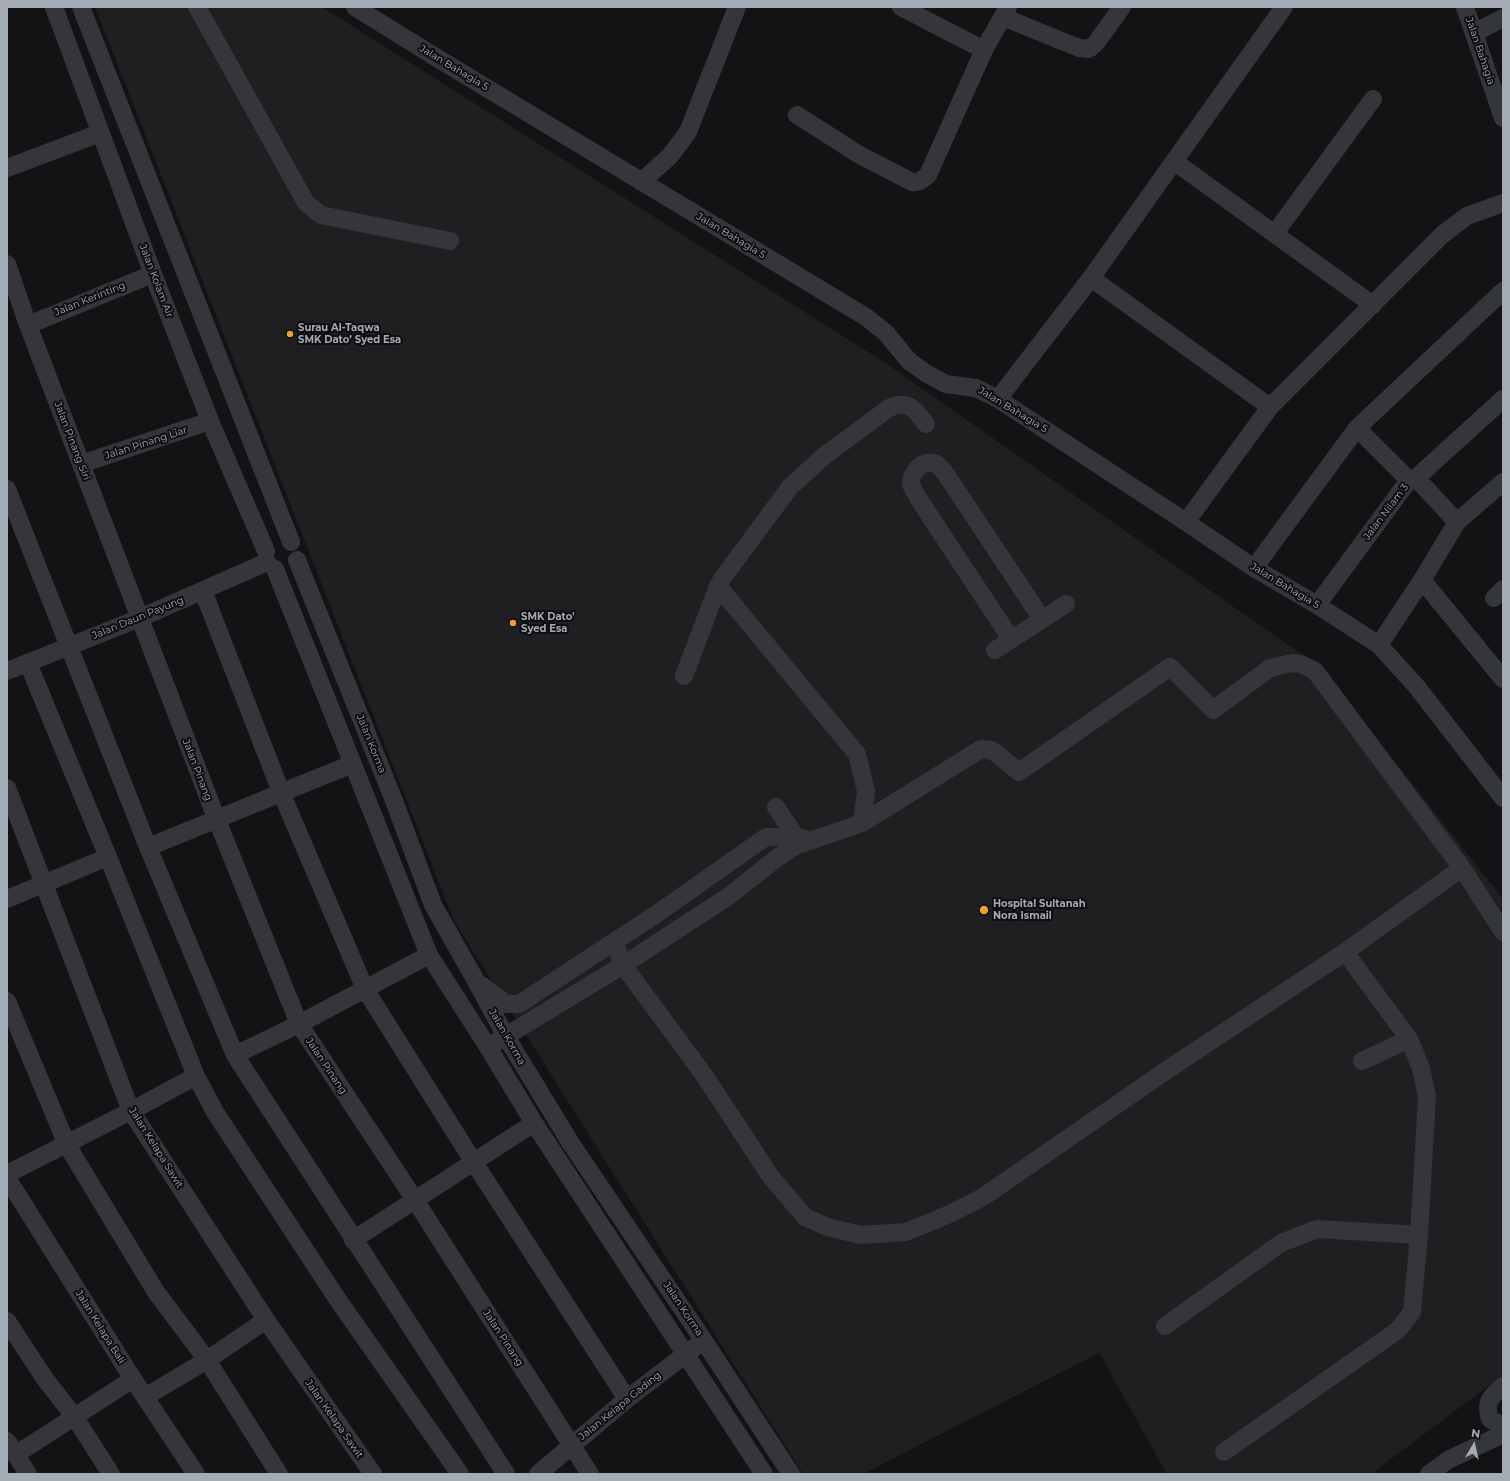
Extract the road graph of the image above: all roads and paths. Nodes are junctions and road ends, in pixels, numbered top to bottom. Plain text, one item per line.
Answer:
1 (54, 7) edge
2 (81, 7) edge
3 (197, 7) edge
4 (356, 7) edge
5 (737, 7) edge
6 (901, 7) edge
7 (1122, 7) edge
8 (1284, 7) edge
9 (1465, 7) edge
10 (1005, 12) edge
11 (1503, 18) edge
12 (1474, 33) junction
13 (984, 50) junction
14 (1374, 98) dead end
15 (797, 115) dead end
16 (1503, 118) edge
17 (100, 133) junction
18 (1175, 162) junction
19 (7, 168) edge
20 (641, 182) junction
21 (1503, 203) edge
22 (1275, 233) junction
23 (450, 241) dead end
24 (7, 264) edge
25 (153, 274) junction
26 (1091, 278) junction
27 (1503, 292) edge
28 (1373, 305) junction
29 (28, 325) junction
30 (998, 399) junction
31 (1503, 399) edge
32 (1270, 407) junction
33 (210, 421) junction
34 (926, 424) dead end
35 (1357, 428) junction
36 (81, 464) junction
37 (1412, 479) junction
38 (1503, 482) edge
39 (7, 489) edge
40 (1186, 522) junction
41 (1456, 522) junction
42 (291, 542) junction
43 (297, 560) junction
44 (270, 561) junction
45 (1254, 568) junction
46 (1422, 580) junction
47 (718, 586) junction
48 (203, 591) junction
49 (1066, 604) dead end
50 (1317, 605) junction
51 (140, 618) junction
52 (1042, 619) junction
53 (1011, 639) junction
54 (1379, 645) junction
55 (68, 646) junction
56 (995, 650) dead end
57 (28, 663) junction
58 (7, 671) edge
59 (684, 676) dead end
60 (1503, 679) edge
61 (353, 764) junction
62 (7, 788) edge
63 (281, 792) junction
64 (1503, 798) edge
65 (776, 807) dead end
66 (216, 820) junction
67 (862, 823) junction
68 (801, 841) junction
69 (148, 848) junction
70 (108, 857) junction
71 (1462, 868) junction
72 (44, 885) junction
73 (7, 899) edge
74 (645, 921) junction
75 (1503, 932) edge
76 (614, 942) junction
77 (657, 942) junction
78 (1345, 952) junction
79 (429, 955) junction
80 (622, 965) junction
81 (476, 981) junction
82 (365, 988) junction
83 (7, 1001) edge
84 (298, 1024) junction
85 (505, 1035) junction
86 (1409, 1039) junction
87 (488, 1047) junction
88 (235, 1056) junction
89 (1362, 1061) dead end
90 (196, 1076) junction
91 (131, 1112) junction
92 (534, 1123) junction
93 (67, 1145) junction
94 (473, 1161) junction
95 (7, 1174) edge
96 (7, 1178) edge
97 (415, 1200) junction
98 (1419, 1235) junction
99 (353, 1240) junction
100 (266, 1320) junction
101 (7, 1321) edge
102 (1165, 1326) dead end
103 (704, 1341) junction
104 (686, 1354) junction
105 (207, 1360) junction
106 (133, 1379) junction
107 (1503, 1386) edge
108 (145, 1397) junction
109 (627, 1399) junction
110 (74, 1416) junction
111 (1503, 1426) edge
112 (1503, 1434) edge
113 (572, 1446) junction
114 (11, 1448) edge
115 (1224, 1452) dead end
116 (28, 1474) edge
117 (111, 1474) edge
118 (196, 1474) edge
119 (279, 1474) edge
120 (373, 1474) edge
121 (460, 1474) edge
122 (506, 1474) edge
123 (538, 1474) edge
124 (590, 1474) edge
125 (764, 1474) edge
126 (791, 1474) edge
127 (1429, 1474) edge

1 - 17 street, Jalan Kolam Air
2 - 42 street
3 - 23 street
4 - 20 street, Jalan Bahagia 5
5 - 20 street
6 - 13 street
7 - 10 street
8 - 18 street
9 - 12 street, Jalan Bahagia
10 - 13 street
11 - 12 street
12 - 16 street, Jalan Bahagia
13 - 15 street
14 - 22 street
17 - 19 street
17 - 25 street, Jalan Kolam Air
18 - 22 street
18 - 26 street
20 - 30 street, Jalan Bahagia 5
21 - 28 street
22 - 28 street
24 - 29 street, Jalan Pinang Siri
25 - 29 street, Jalan Kerinting
25 - 33 street, Jalan Kolam Air
26 - 30 street
26 - 32 street
27 - 35 street
28 - 32 street
29 - 36 street, Jalan Pinang Siri
30 - 40 street, Jalan Bahagia 5
31 - 37 street, Jalan Nilam 3
32 - 40 street
33 - 36 street, Jalan Pinang Liar
33 - 44 street, Jalan Kolam Air
34 - 47 street
35 - 37 street
35 - 45 street
36 - 51 street, Jalan Pinang Siri
37 - 41 street
37 - 50 street, Jalan Nilam 3
38 - 41 street
39 - 55 street
40 - 45 street, Jalan Bahagia 5
41 - 46 street
42 - 43 street
42 - 44 street
43 - 44 street
43 - 81 street, Jalan Korma
44 - 48 street, Jalan Daun Payung
44 - 61 street, Jalan Korma
45 - 50 street, Jalan Bahagia 5
46 - 54 street
46 - 60 street
47 - 59 street
47 - 67 street
48 - 51 street, Jalan Daun Payung
48 - 63 street
49 - 52 street
50 - 54 street, Jalan Bahagia 5
51 - 55 street, Jalan Daun Payung
51 - 66 street, Jalan Pinang
52 - 53 street
52 - 53 street
53 - 56 street
54 - 64 street, Jalan Bahagia 5
55 - 57 street, Jalan Daun Payung
55 - 69 street
57 - 58 street, Jalan Daun Payung
57 - 70 street
61 - 63 street
61 - 79 street, Jalan Korma
62 - 72 street, Jalan Kelapa Sawit
63 - 66 street
63 - 82 street
65 - 68 street
66 - 69 street
66 - 84 street, Jalan Pinang
67 - 68 street
67 - 71 street
68 - 74 street
68 - 77 street
69 - 88 street
70 - 72 street
70 - 90 street
71 - 75 street
71 - 78 street
72 - 73 street
72 - 91 street, Jalan Kelapa Sawit
74 - 76 street
74 - 77 street
76 - 80 street
76 - 81 street
77 - 80 street
78 - 80 street
78 - 86 street
79 - 82 street
79 - 87 street, Jalan Korma
80 - 85 street
81 - 85 street, Jalan Korma
82 - 84 street
82 - 94 street
83 - 93 street
84 - 88 street
84 - 97 street, Jalan Pinang
85 - 87 street
85 - 103 street, Jalan Korma
86 - 89 street
86 - 98 street
87 - 92 street, Jalan Korma
88 - 99 street
90 - 91 street
90 - 121 street
91 - 93 street
91 - 100 street, Jalan Kelapa Sawit
92 - 94 street
92 - 104 street, Jalan Korma
93 - 95 street
93 - 105 street
94 - 97 street
94 - 109 street
96 - 106 street, Jalan Kelapa Bali
97 - 99 street
97 - 113 street, Jalan Pinang
98 - 102 street
98 - 115 street
99 - 122 street
100 - 105 street
100 - 120 street, Jalan Kelapa Sawit
101 - 110 street
103 - 104 street, Jalan Kelapa Gading
103 - 126 street, Jalan Korma
104 - 109 street, Jalan Kelapa Gading
104 - 125 street, Jalan Korma
105 - 108 street
105 - 119 street
106 - 108 street, Jalan Kelapa Bali
106 - 110 street
107 - 111 street
108 - 118 street, Jalan Kelapa Bali
109 - 113 street, Jalan Kelapa Gading
110 - 114 street
110 - 117 street
112 - 127 street
113 - 123 street, Jalan Kelapa Gading
113 - 124 street, Jalan Pinang
114 - 116 street

